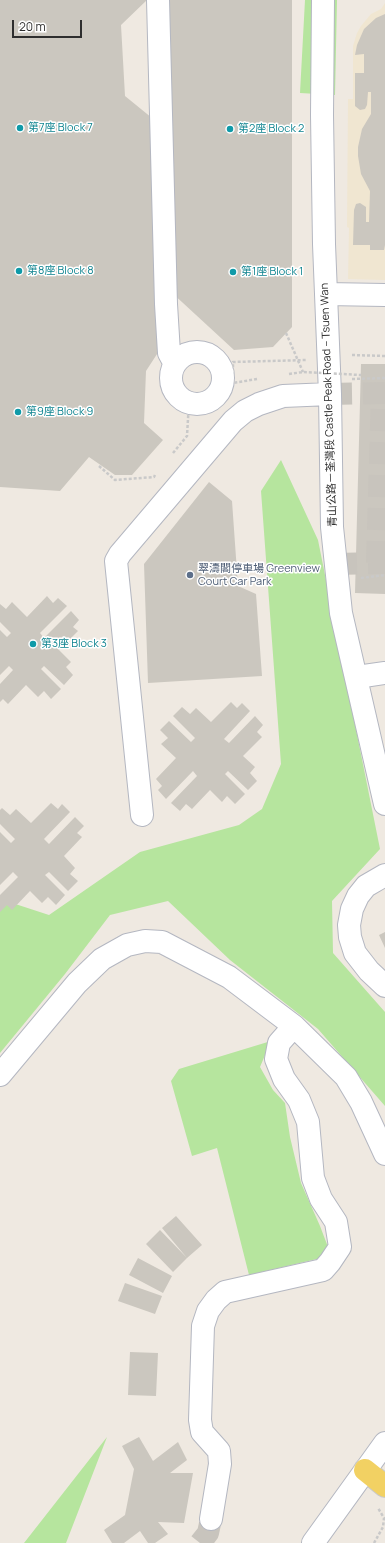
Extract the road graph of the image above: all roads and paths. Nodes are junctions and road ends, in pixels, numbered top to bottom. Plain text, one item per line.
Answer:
1 (158, 0) edge
2 (323, 0) edge
3 (326, 294) junction
4 (385, 295) edge
5 (286, 333) dead end
6 (351, 355) dead end
7 (385, 356) edge
8 (308, 360) dead end
9 (175, 364) junction
10 (303, 372) junction
11 (289, 374) dead end
12 (361, 375) dead end
13 (385, 378) edge
14 (352, 379) dead end
15 (239, 382) dead end
16 (330, 394) junction
17 (189, 402) junction
18 (173, 454) dead end
19 (99, 466) dead end
20 (158, 471) dead end
21 (385, 576) edge
22 (359, 579) dead end
23 (385, 673) edge
24 (357, 677) junction
25 (385, 804) edge
26 (142, 814) dead end
27 (385, 875) edge
28 (385, 986) edge
29 (294, 1026) junction
30 (0, 1075) edge
31 (385, 1154) edge
32 (385, 1443) edge
33 (365, 1470) junction
34 (380, 1495) edge
35 (211, 1519) tunnel mouth
36 (313, 1543) edge
37 (374, 1543) edge

1 - 9 street
2 - 3 street, 青山公路－荃灣段 Castle Peak Road – Tsuen Wan
3 - 4 street
3 - 16 street, 青山公路－荃灣段 Castle Peak Road – Tsuen Wan
5 - 10 path, bridge
6 - 7 path
8 - 15 path
9 - 17 street
9 - 17 street
10 - 11 path, bridge
10 - 12 path, bridge
13 - 14 path
16 - 24 street, 青山公路－荃灣段 Castle Peak Road – Tsuen Wan
16 - 26 street
17 - 18 path
19 - 20 path
21 - 22 path
23 - 24 street
24 - 25 street, 青山公路－荃灣段 Castle Peak Road – Tsuen Wan
27 - 28 street
29 - 30 street
29 - 31 street
29 - 35 street
32 - 33 street
33 - 34 main road
33 - 36 street
34 - 37 path

